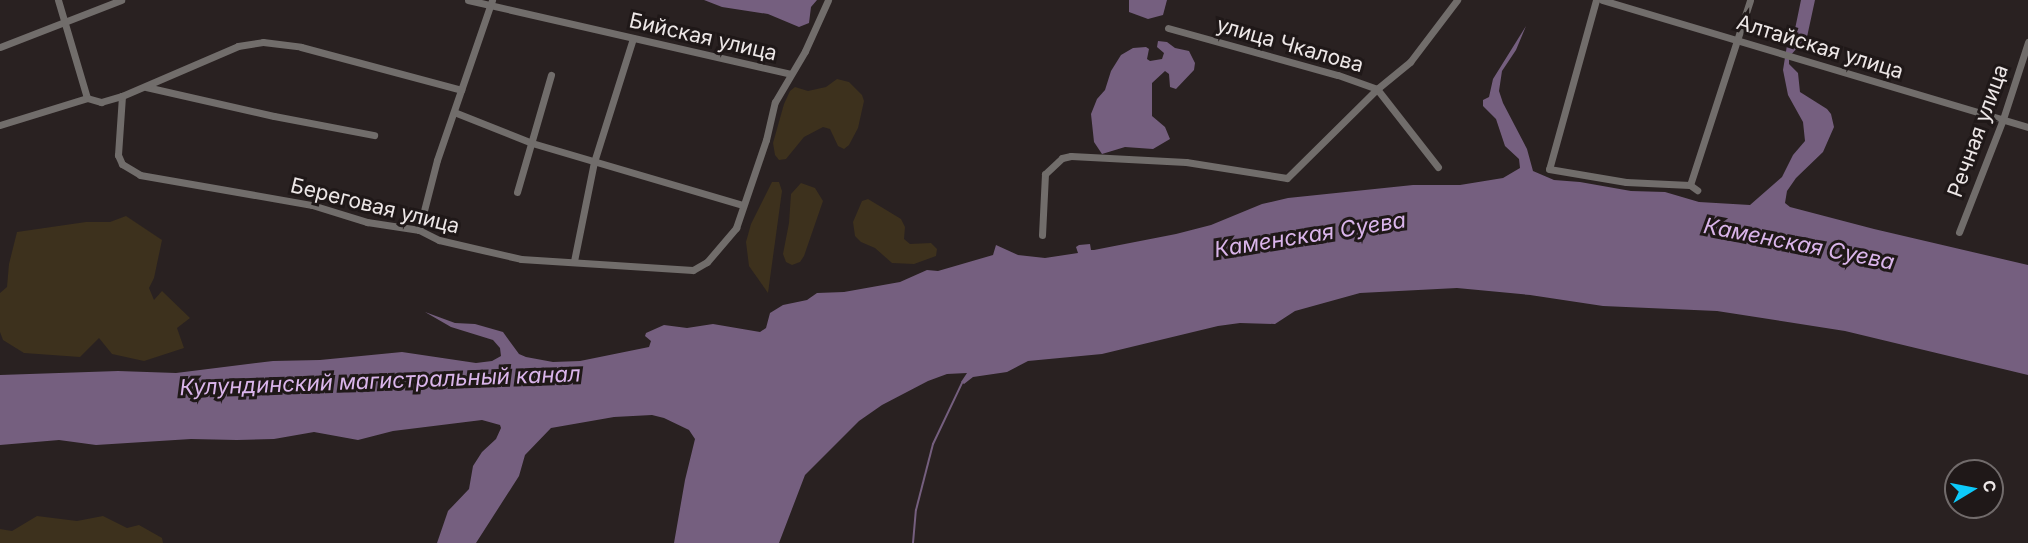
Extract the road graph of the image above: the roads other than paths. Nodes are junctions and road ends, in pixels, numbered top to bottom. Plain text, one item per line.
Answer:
1 (58, 0) edge
2 (121, 0) edge
3 (468, 0) edge
4 (828, 0) edge
5 (1457, 0) edge
6 (1596, 0) edge
7 (1602, 0) edge
8 (1750, 0) edge
9 (491, 3) edge
10 (65, 24) junction
11 (1168, 28) dead end
12 (633, 38) junction
13 (1738, 40) junction
14 (2028, 42) edge
15 (0, 47) edge
16 (790, 74) junction
17 (551, 75) dead end
18 (146, 87) junction
19 (1377, 89) junction
20 (461, 90) junction
21 (122, 96) junction
22 (87, 98) junction
23 (454, 112) junction
24 (2002, 119) junction
25 (0, 125) edge
26 (2028, 127) edge
27 (374, 135) dead end
28 (532, 143) junction
29 (594, 162) junction
30 (1438, 167) dead end
31 (517, 192) dead end
32 (743, 205) junction
33 (419, 230) junction
34 (1959, 232) dead end
35 (1042, 235) dead end
36 (574, 261) junction

1 - 10 street
2 - 10 street
3 - 9 street, Бийская улица
4 - 16 street
5 - 19 street
6 - 13 street
7 - 13 street, Алтайская улица
8 - 13 street
9 - 12 street, Бийская улица
9 - 20 street
10 - 15 street
10 - 22 street
11 - 19 street, улица Чкалова
12 - 16 street, Бийская улица
12 - 29 street
13 - 24 street, Алтайская улица
14 - 24 street, Речная улица
16 - 32 street
17 - 28 street
18 - 20 street
18 - 21 street
18 - 27 street
19 - 30 street, улица Чкалова
19 - 35 street
20 - 23 street
21 - 22 street
21 - 33 street, Береговая улица
22 - 25 street
23 - 28 street
23 - 33 street
24 - 26 street, Алтайская улица
24 - 34 street, Речная улица
28 - 29 street
28 - 31 street
29 - 32 street
29 - 36 street
32 - 36 street, Береговая улица
33 - 36 street, Береговая улица

